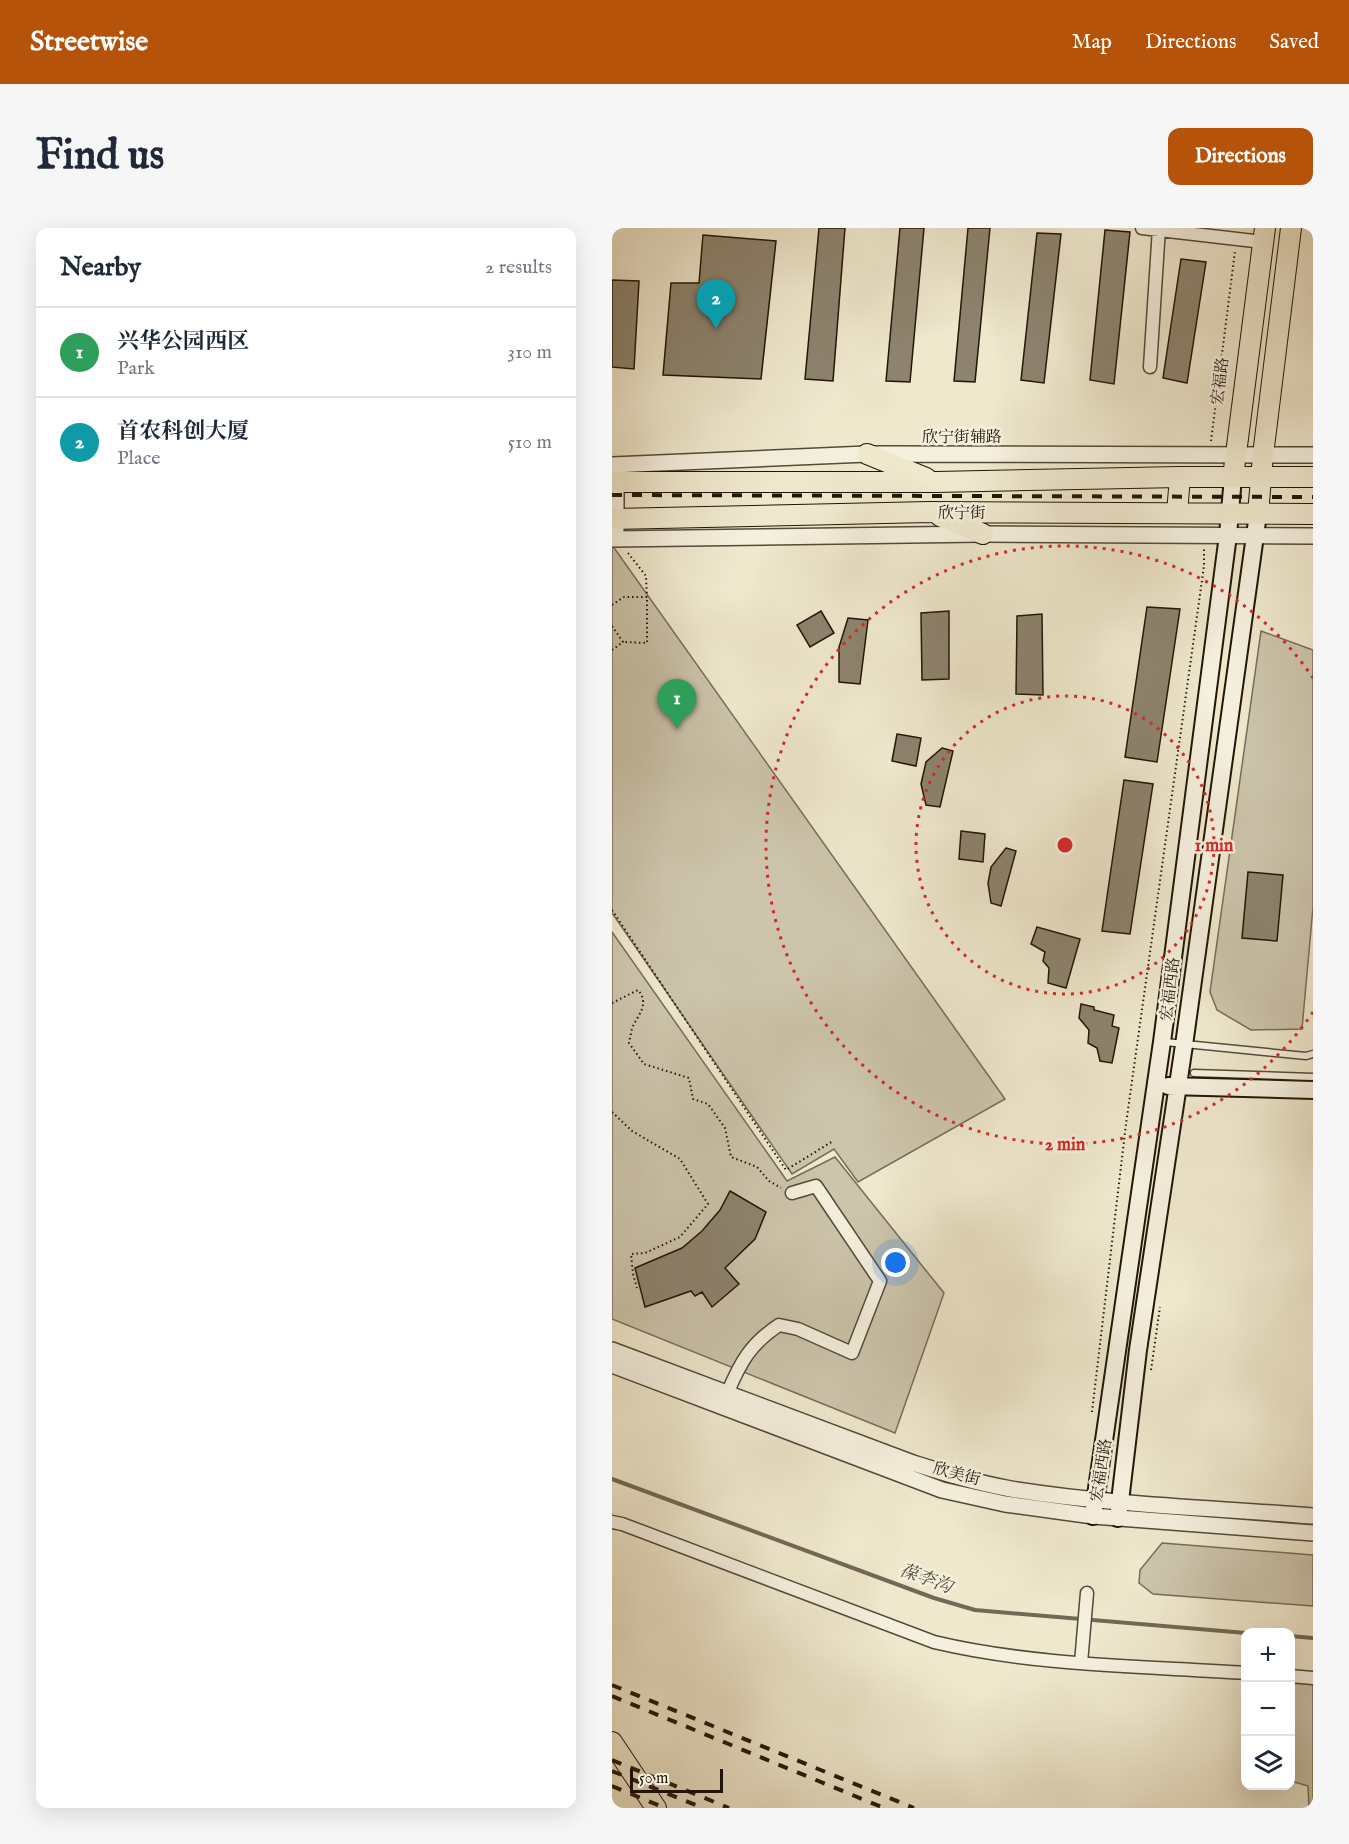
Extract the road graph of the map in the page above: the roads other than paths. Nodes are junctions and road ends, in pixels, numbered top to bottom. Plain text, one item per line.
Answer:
1 (1142, 228) edge
2 (1291, 228) edge
3 (1159, 229) edge
4 (1264, 235) edge
5 (1249, 345) junction
6 (1276, 349) junction
7 (1150, 368) dead end
8 (867, 454) junction
9 (1234, 455) junction
10 (1263, 455) junction
11 (1313, 455) edge
12 (614, 474) edge
13 (1180, 477) junction
14 (1233, 477) junction
15 (1261, 477) junction
16 (1313, 477) edge
17 (936, 482) junction
18 (929, 512) junction
19 (1177, 513) junction
20 (1230, 514) junction
21 (1258, 514) junction
22 (1313, 514) edge
23 (614, 519) edge
24 (983, 534) junction
25 (1228, 535) junction
26 (1254, 535) junction
27 (1313, 536) edge
28 (614, 538) edge
29 (1162, 1042) junction
30 (1184, 1045) junction
31 (1313, 1054) edge
32 (1194, 1073) dead end
33 (1313, 1077) edge
34 (1155, 1085) junction
35 (1177, 1087) junction
36 (1313, 1090) edge
37 (792, 1193) road end
38 (612, 1350) edge
39 (612, 1365) edge
40 (727, 1394) junction
41 (1094, 1508) junction
42 (1119, 1510) junction
43 (1313, 1516) edge
44 (612, 1522) edge
45 (1313, 1533) edge
46 (1087, 1594) dead end
47 (1082, 1658) junction
48 (1241, 1673) edge
49 (1295, 1676) edge
50 (1313, 1678) edge
51 (612, 1742) edge
52 (656, 1808) edge

1 - 3 street
2 - 6 main road
3 - 4 street
3 - 7 street
4 - 5 main road, 宏福路
5 - 6 main road
5 - 9 main road, 宏福路
6 - 10 main road
8 - 9 street, 欣宁街辅路
8 - 12 street, 欣宁街辅路
8 - 17 main road
9 - 10 street, 欣宁街辅路
9 - 14 main road, 宏福路
10 - 11 street, 欣宁街辅路
10 - 15 main road
12 - 17 main road, 欣宁街
12 - 23 street
13 - 14 main road, 欣宁街
13 - 17 main road, 欣宁街
13 - 19 main road
14 - 15 main road, 欣宁街
14 - 20 main road, 宏福西路
15 - 16 main road, 欣宁街
15 - 21 main road
18 - 19 main road, 欣宁街
18 - 23 main road, 欣宁街
18 - 24 main road
19 - 20 main road, 欣宁街
20 - 21 main road, 欣宁街
20 - 25 main road, 宏福西路
21 - 22 main road, 欣宁街
21 - 26 main road, 宏福西路
23 - 28 street
24 - 25 street
24 - 28 street
25 - 26 street
25 - 29 main road, 宏福西路
26 - 27 street
26 - 30 main road, 宏福西路
29 - 30 lane
29 - 34 main road, 宏福西路
30 - 31 lane
30 - 35 main road, 宏福西路
32 - 33 lane
34 - 35 main road
34 - 41 main road, 宏福西路
35 - 36 main road
35 - 42 main road, 宏福西路
37 - 40 street
38 - 40 street, 欣美街
39 - 41 street, 欣美街
40 - 41 street, 欣美街
41 - 42 street, 欣美街
42 - 43 street, 欣美街
42 - 45 street, 欣美街
44 - 47 street
46 - 47 street
47 - 48 street
49 - 50 street
51 - 52 main road

